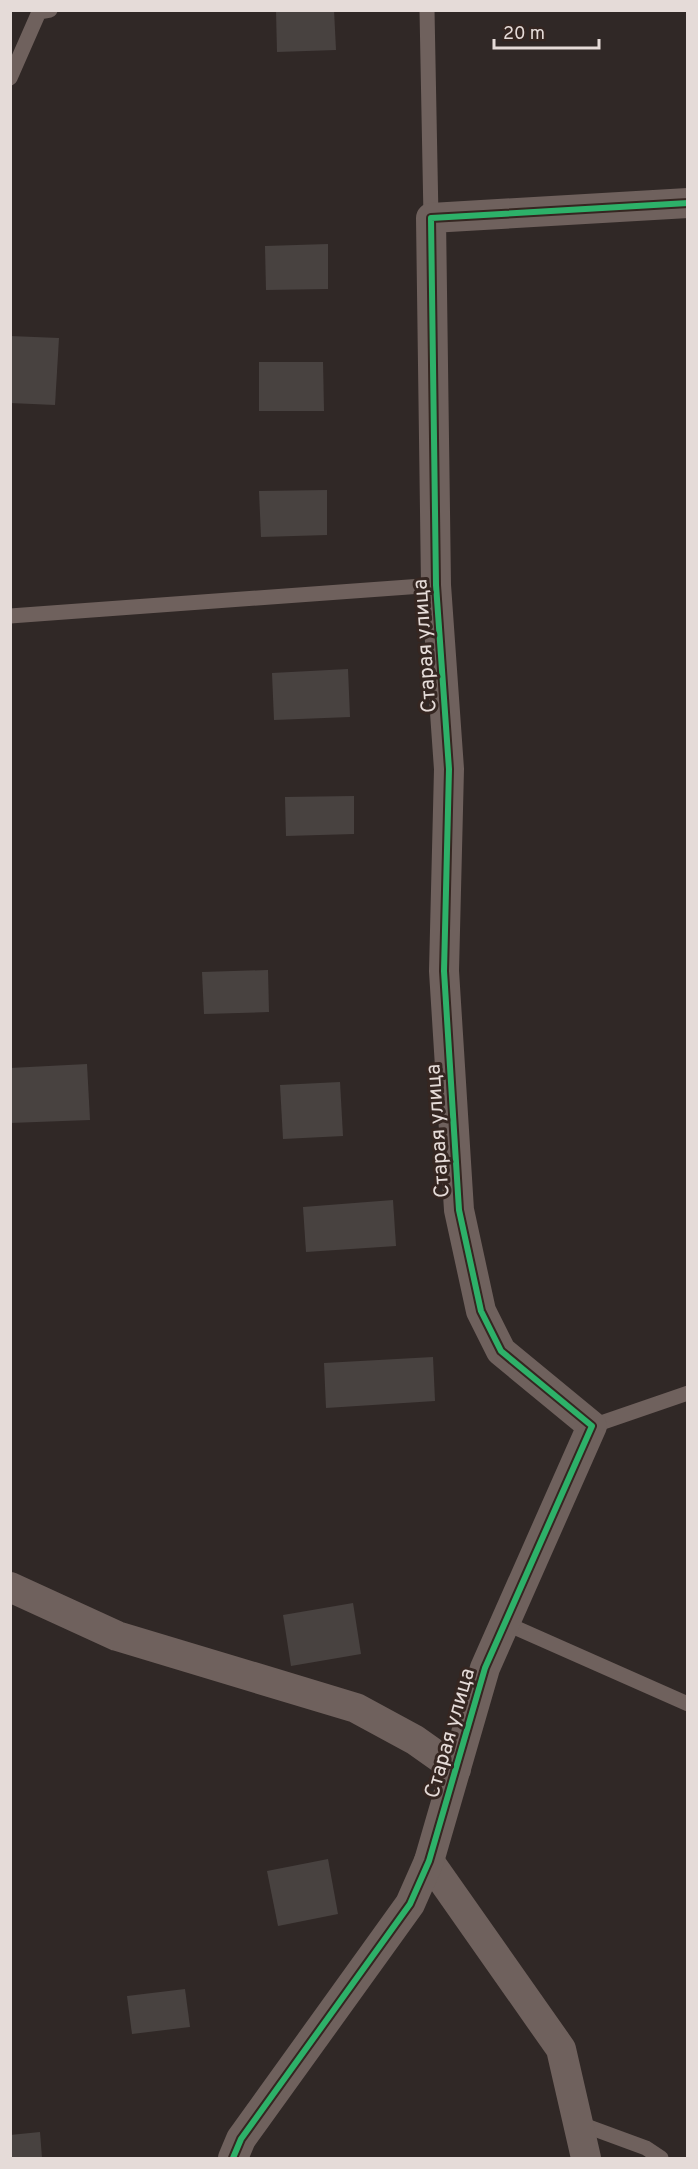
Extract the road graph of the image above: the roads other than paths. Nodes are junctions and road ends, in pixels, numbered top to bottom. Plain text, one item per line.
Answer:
1 (50, 10) edge
2 (427, 10) edge
3 (10, 78) edge
4 (687, 203) edge
5 (431, 218) junction
6 (436, 585) junction
7 (10, 616) edge
8 (687, 1393) edge
9 (592, 1426) junction
10 (10, 1587) edge
11 (505, 1623) junction
12 (687, 1704) edge
13 (456, 1769) junction
14 (429, 1861) junction
15 (578, 2123) junction
16 (233, 2158) edge
17 (586, 2158) edge
18 (661, 2158) edge

1 - 3 lane
2 - 5 lane
4 - 5 street
5 - 6 street, Старая улица
6 - 7 lane
6 - 9 street, Старая улица
8 - 9 lane
9 - 11 street, Старая улица
10 - 13 street
11 - 12 lane
11 - 13 street, Старая улица
13 - 14 street, Старая улица
14 - 15 street
14 - 16 street, Старая улица
15 - 17 street
15 - 18 lane

